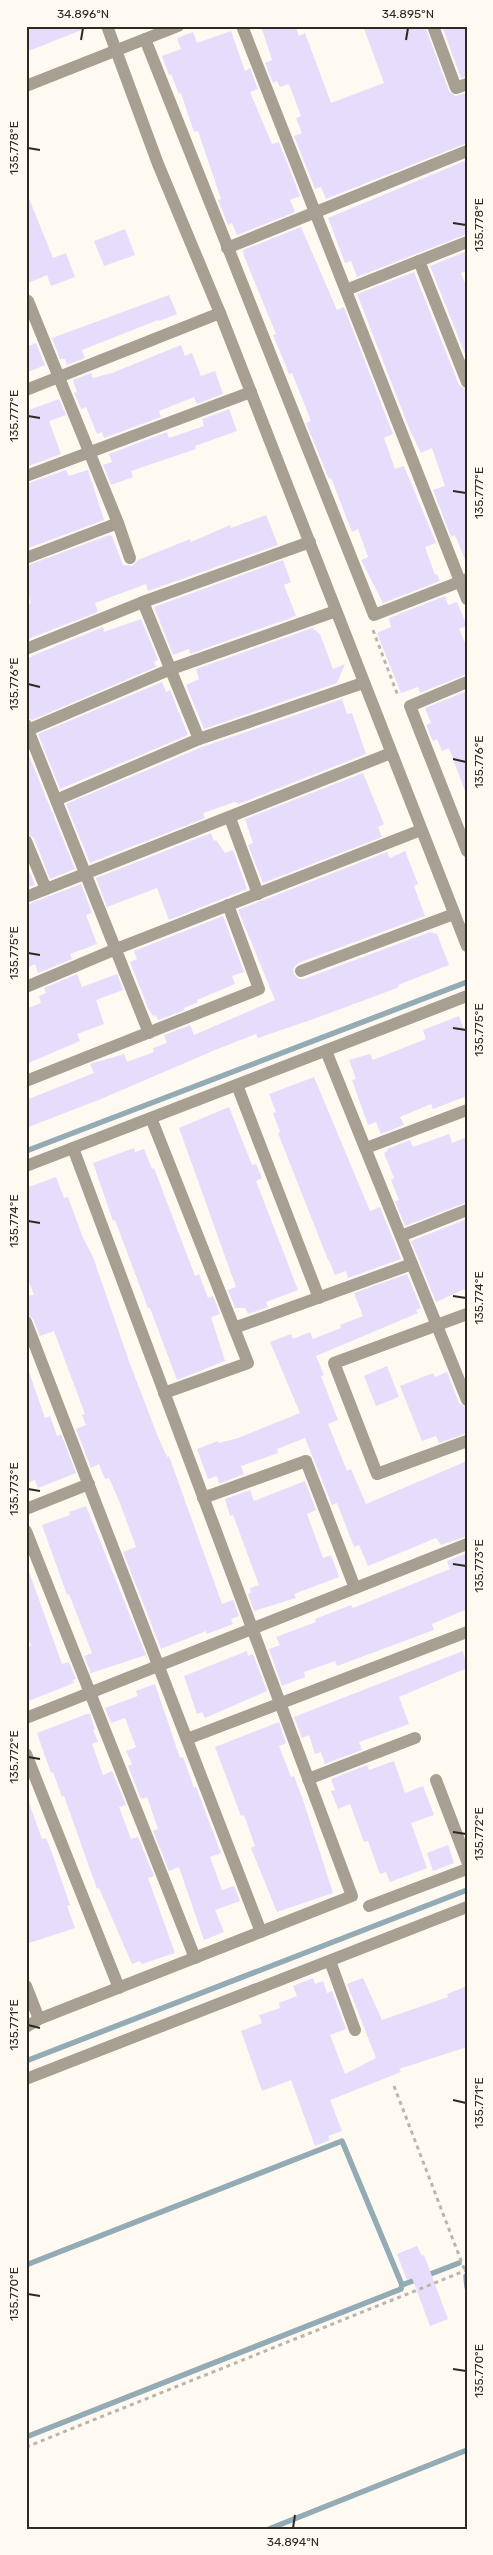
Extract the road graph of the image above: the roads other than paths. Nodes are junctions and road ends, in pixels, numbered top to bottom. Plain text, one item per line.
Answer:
1 (107, 26) edge
2 (178, 26) edge
3 (242, 26) edge
4 (433, 26) edge
5 (145, 39) junction
6 (117, 50) junction
7 (467, 84) edge
8 (26, 86) edge
9 (467, 151) edge
10 (315, 212) junction
11 (467, 242) edge
12 (227, 248) junction
13 (419, 261) junction
14 (346, 290) junction
15 (26, 302) edge
16 (220, 313) junction
17 (58, 377) junction
18 (467, 382) edge
19 (26, 390) edge
20 (251, 392) junction
21 (89, 452) junction
22 (26, 476) edge
23 (118, 523) junction
24 (310, 542) junction
25 (26, 558) edge
26 (130, 558) dead end
27 (463, 581) edge
28 (467, 598) edge
29 (143, 602) junction
30 (336, 611) junction
31 (26, 649) edge
32 (171, 669) junction
33 (467, 682) edge
34 (363, 683) junction
35 (27, 727) edge
36 (199, 739) junction
37 (391, 753) junction
38 (56, 800) junction
39 (230, 818) junction
40 (421, 830) junction
41 (26, 841) edge
42 (467, 851) edge
43 (86, 874) junction
44 (46, 889) junction
45 (258, 894) junction
46 (26, 897) edge
47 (228, 905) junction
48 (454, 914) junction
49 (467, 946) edge
50 (116, 949) junction
51 (301, 971) dead end
52 (26, 987) edge
53 (467, 996) edge
54 (149, 1032) junction
55 (326, 1051) junction
56 (26, 1082) edge
57 (237, 1085) junction
58 (467, 1110) edge
59 (151, 1118) junction
60 (73, 1148) junction
61 (366, 1148) junction
62 (26, 1166) edge
63 (467, 1210) edge
64 (401, 1236) junction
65 (412, 1264) junction
66 (319, 1298) junction
67 (467, 1314) edge
68 (26, 1322) edge
69 (437, 1325) junction
70 (234, 1328) junction
71 (164, 1393) junction
72 (467, 1400) edge
73 (467, 1441) edge
74 (89, 1484) junction
75 (203, 1498) junction
76 (26, 1509) edge
77 (26, 1530) edge
78 (467, 1544) edge
79 (355, 1588) junction
80 (252, 1628) junction
81 (467, 1632) edge
82 (158, 1666) junction
83 (90, 1693) junction
84 (280, 1704) junction
85 (26, 1718) edge
86 (415, 1738) dead end
87 (187, 1739) junction
88 (26, 1754) edge
89 (308, 1779) junction
90 (436, 1780) dead end
91 (465, 1871) edge
92 (369, 1906) dead end
93 (467, 1907) edge
94 (261, 1932) junction
95 (195, 1958) junction
96 (330, 1961) junction
97 (26, 1986) edge
98 (118, 1988) junction
99 (39, 2019) junction
100 (26, 2026) edge
101 (354, 2030) dead end
102 (26, 2079) edge

1 - 6 street
2 - 5 street
3 - 10 street
4 - 7 street
5 - 6 street
5 - 12 street
6 - 8 street
6 - 16 street
9 - 10 street
10 - 12 street
10 - 14 street
11 - 13 street
12 - 27 street
13 - 14 street
13 - 18 street
14 - 27 street
15 - 17 street
16 - 17 street
16 - 20 street
17 - 19 street
17 - 21 street
20 - 21 street
20 - 24 street
21 - 22 street
21 - 23 street
23 - 25 street
23 - 26 street
24 - 29 street
24 - 30 street
27 - 28 street
29 - 31 street
29 - 32 street
30 - 32 street
30 - 34 street
32 - 35 street
32 - 36 street
33 - 42 street
34 - 36 street
34 - 37 street
35 - 38 street
36 - 38 street
37 - 39 street
37 - 40 street
38 - 43 street
39 - 43 street
39 - 45 street
40 - 45 street
40 - 48 street
41 - 44 street
43 - 44 street
43 - 50 street
44 - 46 street
45 - 47 street
47 - 50 street
47 - 54 street
48 - 49 street
48 - 51 street
50 - 52 street
50 - 54 street
53 - 55 street
54 - 56 street
55 - 57 street
55 - 61 street
57 - 59 street
57 - 66 street
58 - 61 street
59 - 60 street
59 - 70 street
60 - 62 street
60 - 71 street
61 - 64 street
63 - 64 street
64 - 65 street
65 - 66 street
65 - 69 street
66 - 70 street
67 - 69 street
68 - 74 street
69 - 72 street
69 - 73 street
70 - 71 street
71 - 75 street
74 - 76 street
74 - 82 street
75 - 79 street
75 - 80 street
77 - 83 street
78 - 79 street
79 - 80 street
80 - 82 street
80 - 84 street
81 - 84 street
82 - 83 street
82 - 87 street
83 - 85 street
83 - 95 street
84 - 87 street
84 - 89 street
86 - 89 street
87 - 94 street
88 - 98 street
89 - 94 street
90 - 91 street
91 - 92 street
93 - 96 street
94 - 95 street
95 - 98 street
96 - 101 street
96 - 102 street
97 - 99 street
98 - 99 street
99 - 100 street

